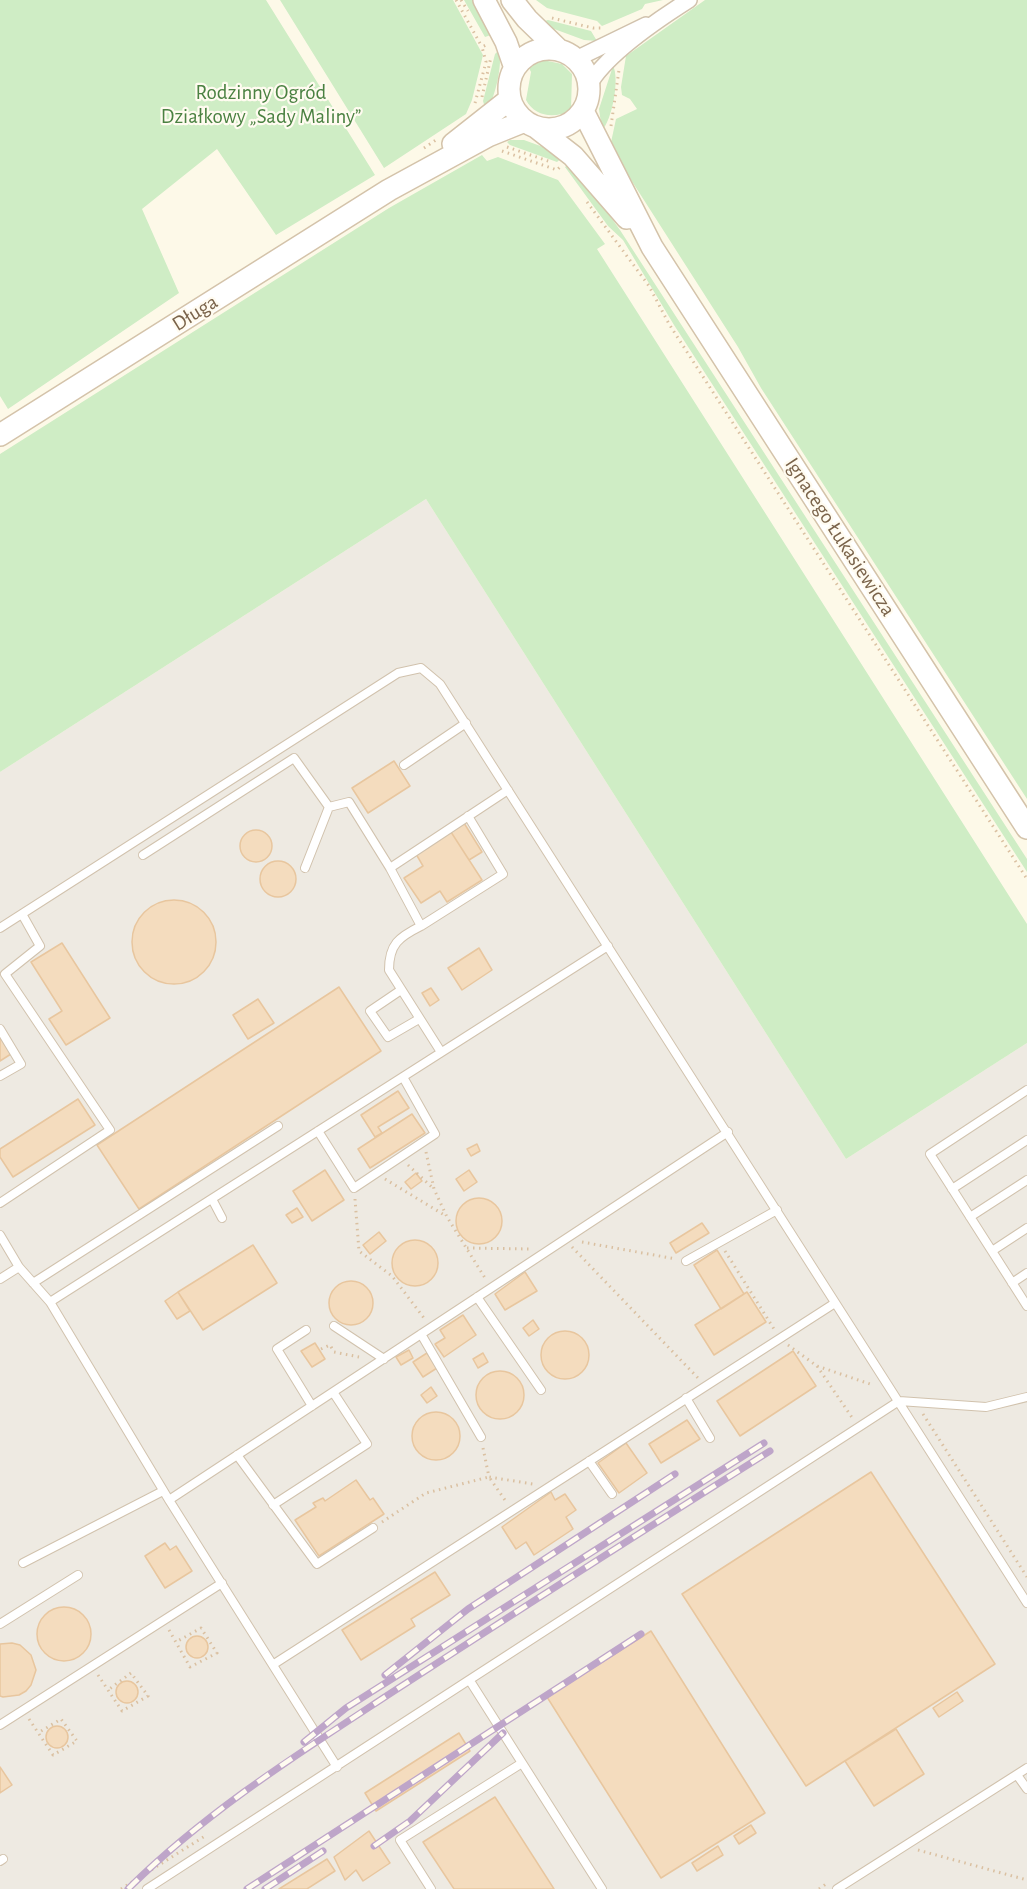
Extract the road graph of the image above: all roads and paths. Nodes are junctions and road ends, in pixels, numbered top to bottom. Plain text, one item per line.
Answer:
1 (456, 0) edge
2 (461, 0) edge
3 (484, 0) edge
4 (512, 0) edge
5 (689, 0) edge
6 (660, 19) junction
7 (533, 25) junction
8 (612, 27) dead end
9 (482, 47) dead end
10 (567, 55) junction
11 (515, 68) junction
12 (589, 85) junction
13 (510, 99) junction
14 (583, 111) junction
15 (530, 124) junction
16 (492, 125) junction
17 (565, 171) dead end
18 (583, 196) dead end
19 (652, 247) junction
20 (1, 433) edge
21 (465, 723) junction
22 (404, 765) dead end
23 (508, 790) junction
24 (329, 807) junction
25 (468, 816) junction
26 (1027, 828) edge
27 (143, 855) dead end
28 (305, 868) dead end
29 (390, 868) junction
30 (1027, 879) edge
31 (22, 914) junction
32 (421, 926) junction
33 (0, 928) edge
34 (608, 945) junction
35 (401, 990) junction
36 (419, 1019) junction
37 (0, 1029) edge
38 (441, 1052) junction
39 (0, 1076) edge
40 (403, 1077) junction
41 (1027, 1090) edge
42 (278, 1126) dead end
43 (318, 1131) junction
44 (728, 1132) junction
45 (1027, 1140) edge
46 (423, 1142) junction
47 (400, 1157) junction
48 (376, 1174) junction
49 (1027, 1180) edge
50 (354, 1188) junction
51 (434, 1189) junction
52 (952, 1189) junction
53 (212, 1199) junction
54 (0, 1203) edge
55 (777, 1210) junction
56 (447, 1217) junction
57 (970, 1217) junction
58 (222, 1218) dead end
59 (1027, 1228) edge
60 (0, 1235) edge
61 (565, 1239) junction
62 (720, 1242) junction
63 (466, 1248) junction
64 (550, 1249) junction
65 (992, 1251) junction
66 (686, 1261) joint
67 (19, 1267) junction
68 (1027, 1274) edge
69 (0, 1279) edge
70 (33, 1283) junction
71 (1012, 1283) junction
72 (491, 1287) junction
73 (477, 1297) junction
74 (50, 1302) junction
75 (835, 1303) junction
76 (1027, 1306) edge
77 (334, 1326) dead end
78 (430, 1327) junction
79 (306, 1330) dead end
80 (421, 1334) junction
81 (779, 1338) junction
82 (321, 1349) dead end
83 (381, 1360) junction
84 (705, 1386) junction
85 (541, 1390) dead end
86 (333, 1392) junction
87 (894, 1392) junction
88 (1027, 1397) edge
89 (686, 1398) junction
90 (899, 1401) junction
91 (915, 1402) junction
92 (312, 1406) junction
93 (481, 1437) joint
94 (710, 1438) dead end
95 (237, 1455) junction
96 (589, 1461) junction
97 (489, 1477) junction
98 (550, 1486) junction
99 (163, 1491) junction
100 (612, 1494) dead end
101 (169, 1500) junction
102 (273, 1505) junction
103 (512, 1511) junction
104 (373, 1528) joint
105 (23, 1563) dead end
106 (78, 1575) dead end
107 (1027, 1577) edge
108 (222, 1583) junction
109 (1027, 1603) edge
110 (164, 1620) junction
111 (0, 1624) edge
112 (176, 1642) junction
113 (274, 1664) junction
114 (93, 1666) junction
115 (470, 1680) junction
116 (108, 1690) junction
117 (23, 1710) junction
118 (0, 1725) edge
119 (38, 1733) junction
120 (522, 1763) junction
121 (338, 1767) junction
122 (1027, 1768) edge
123 (1017, 1774) junction
124 (1027, 1789) edge
125 (902, 1846) junction
126 (1027, 1880) edge
127 (147, 1889) edge
128 (431, 1889) edge
129 (602, 1889) edge
130 (837, 1889) edge

1 - 9 path
2 - 16 path
3 - 11 main road
4 - 7 main road
5 - 6 street
6 - 10 street
6 - 12 street
7 - 8 path
7 - 10 main road
10 - 11 main road
10 - 12 main road
11 - 13 main road
12 - 14 main road
13 - 15 main road
13 - 16 main road, Długa
14 - 15 main road
14 - 19 main road, Ignacego Łukasiewicza
15 - 16 main road, Długa
15 - 19 main road, Ignacego Łukasiewicza
16 - 17 path
16 - 20 main road, Długa
18 - 30 path
19 - 26 main road, Ignacego Łukasiewicza
21 - 22 lane
21 - 23 lane
21 - 31 lane
23 - 25 lane
23 - 34 lane
24 - 27 lane
24 - 28 lane
24 - 29 lane
25 - 29 lane
25 - 32 lane
29 - 32 lane
31 - 33 lane
31 - 54 lane
32 - 35 lane
34 - 38 lane
34 - 44 lane
35 - 36 lane
35 - 36 lane
36 - 38 lane
37 - 39 lane
38 - 40 lane
40 - 43 lane
40 - 46 lane
41 - 52 lane
42 - 70 lane
43 - 50 lane
43 - 53 lane
44 - 55 lane
44 - 61 lane
45 - 52 lane
46 - 47 lane
46 - 51 path
47 - 48 lane
47 - 51 path
48 - 50 lane
48 - 56 path
49 - 57 lane
50 - 78 path
51 - 56 path
52 - 57 lane
53 - 58 lane
53 - 74 lane
55 - 62 lane
55 - 75 lane
56 - 63 path
57 - 65 lane
59 - 65 lane
60 - 67 lane
61 - 64 lane
61 - 66 path
61 - 84 path
62 - 66 lane
62 - 81 path
63 - 64 path
63 - 72 path
64 - 72 lane
65 - 71 lane
67 - 69 lane
67 - 70 lane
68 - 71 lane
70 - 74 lane
71 - 76 lane
72 - 73 lane
73 - 78 lane
73 - 85 lane
74 - 99 lane
75 - 81 lane
75 - 87 lane
77 - 83 lane
78 - 80 lane
79 - 92 lane
80 - 83 lane
80 - 93 lane
81 - 84 lane
81 - 87 path
82 - 83 path
83 - 86 lane
84 - 89 lane
86 - 92 lane
86 - 102 lane
87 - 90 lane
88 - 91 lane
89 - 94 lane
89 - 96 lane
90 - 91 lane
90 - 109 lane
90 - 115 lane
91 - 107 path
92 - 95 lane
93 - 97 path
95 - 101 lane
95 - 102 lane
96 - 98 lane
96 - 100 lane
97 - 98 path
97 - 103 path
97 - 104 path
98 - 103 lane
99 - 101 lane
99 - 105 lane
101 - 108 lane
102 - 104 lane
103 - 113 lane
106 - 111 lane
108 - 110 lane
108 - 113 lane
110 - 112 path
110 - 114 lane
112 - 112 path
113 - 121 lane
114 - 116 path
114 - 117 lane
115 - 120 lane
115 - 121 lane
116 - 116 path
117 - 118 lane
117 - 119 path
119 - 119 path
120 - 128 lane
120 - 129 lane
121 - 127 lane
122 - 123 lane
123 - 124 lane
123 - 125 lane
125 - 126 path
125 - 130 lane

